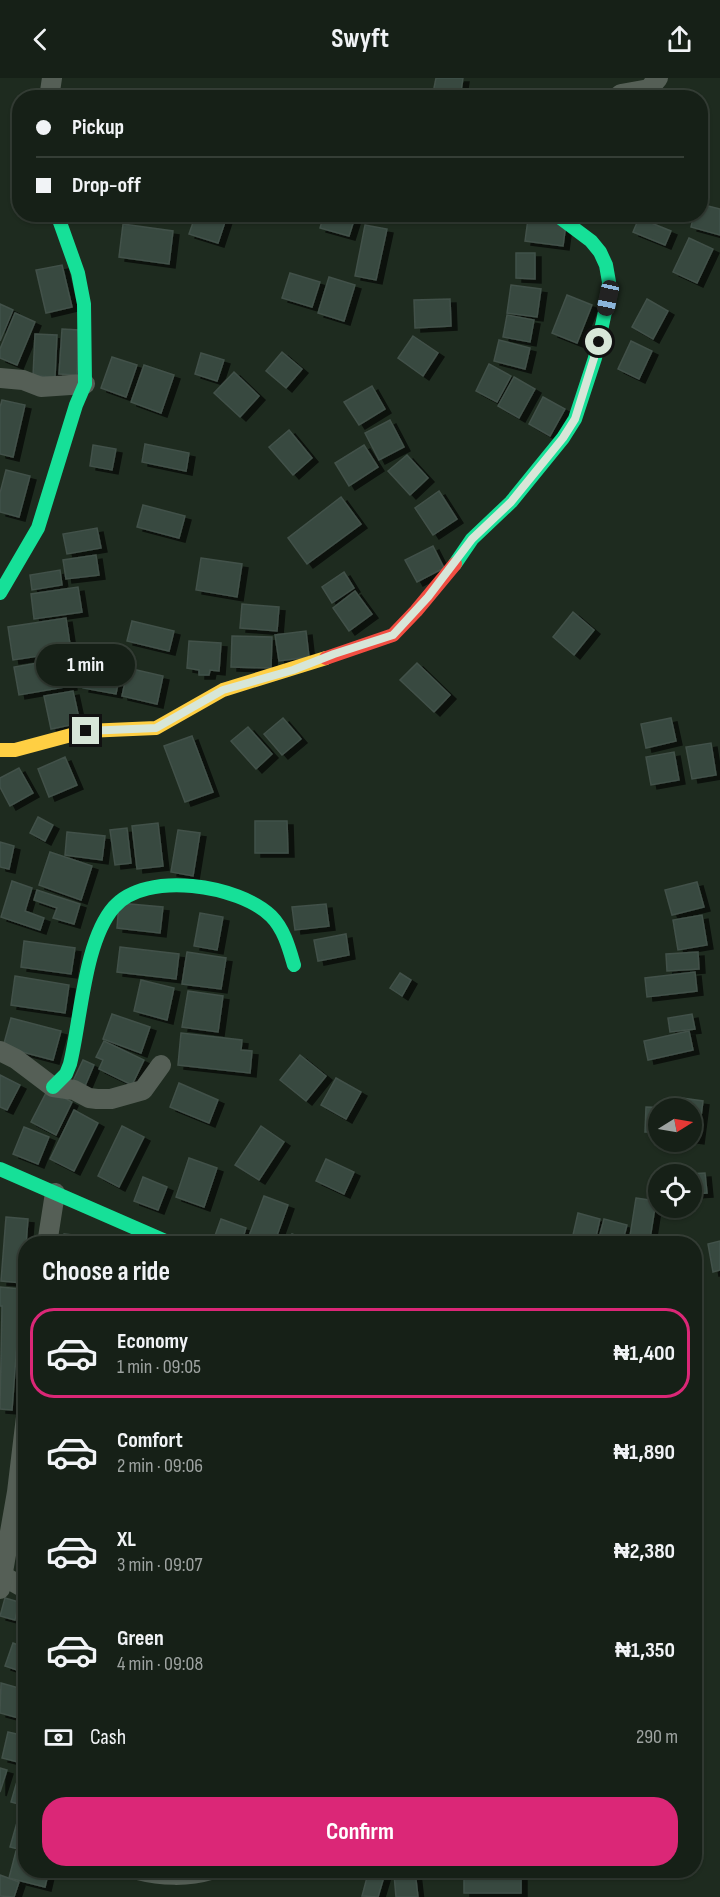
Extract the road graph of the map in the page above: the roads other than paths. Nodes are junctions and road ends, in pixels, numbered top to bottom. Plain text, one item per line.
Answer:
1 (657, 78) edge
2 (643, 90) edge
3 (60, 222) edge
4 (566, 222) edge
5 (0, 378) edge
6 (85, 384) junction
7 (3, 584) edge
8 (0, 750) edge
9 (294, 965) dead end
10 (0, 1051) edge
11 (161, 1065) dead end
12 (52, 1088) junction
13 (0, 1169) edge
14 (55, 1193) junction
15 (48, 1236) edge
16 (154, 1236) edge
17 (18, 1482) edge
18 (1, 1582) edge
19 (18, 1587) edge

1 - 2 street
3 - 6 street
4 - 8 street
5 - 6 street
6 - 7 street
9 - 12 street
10 - 12 street
11 - 12 street
13 - 14 street
14 - 15 street
14 - 16 street
17 - 18 street
18 - 19 street

